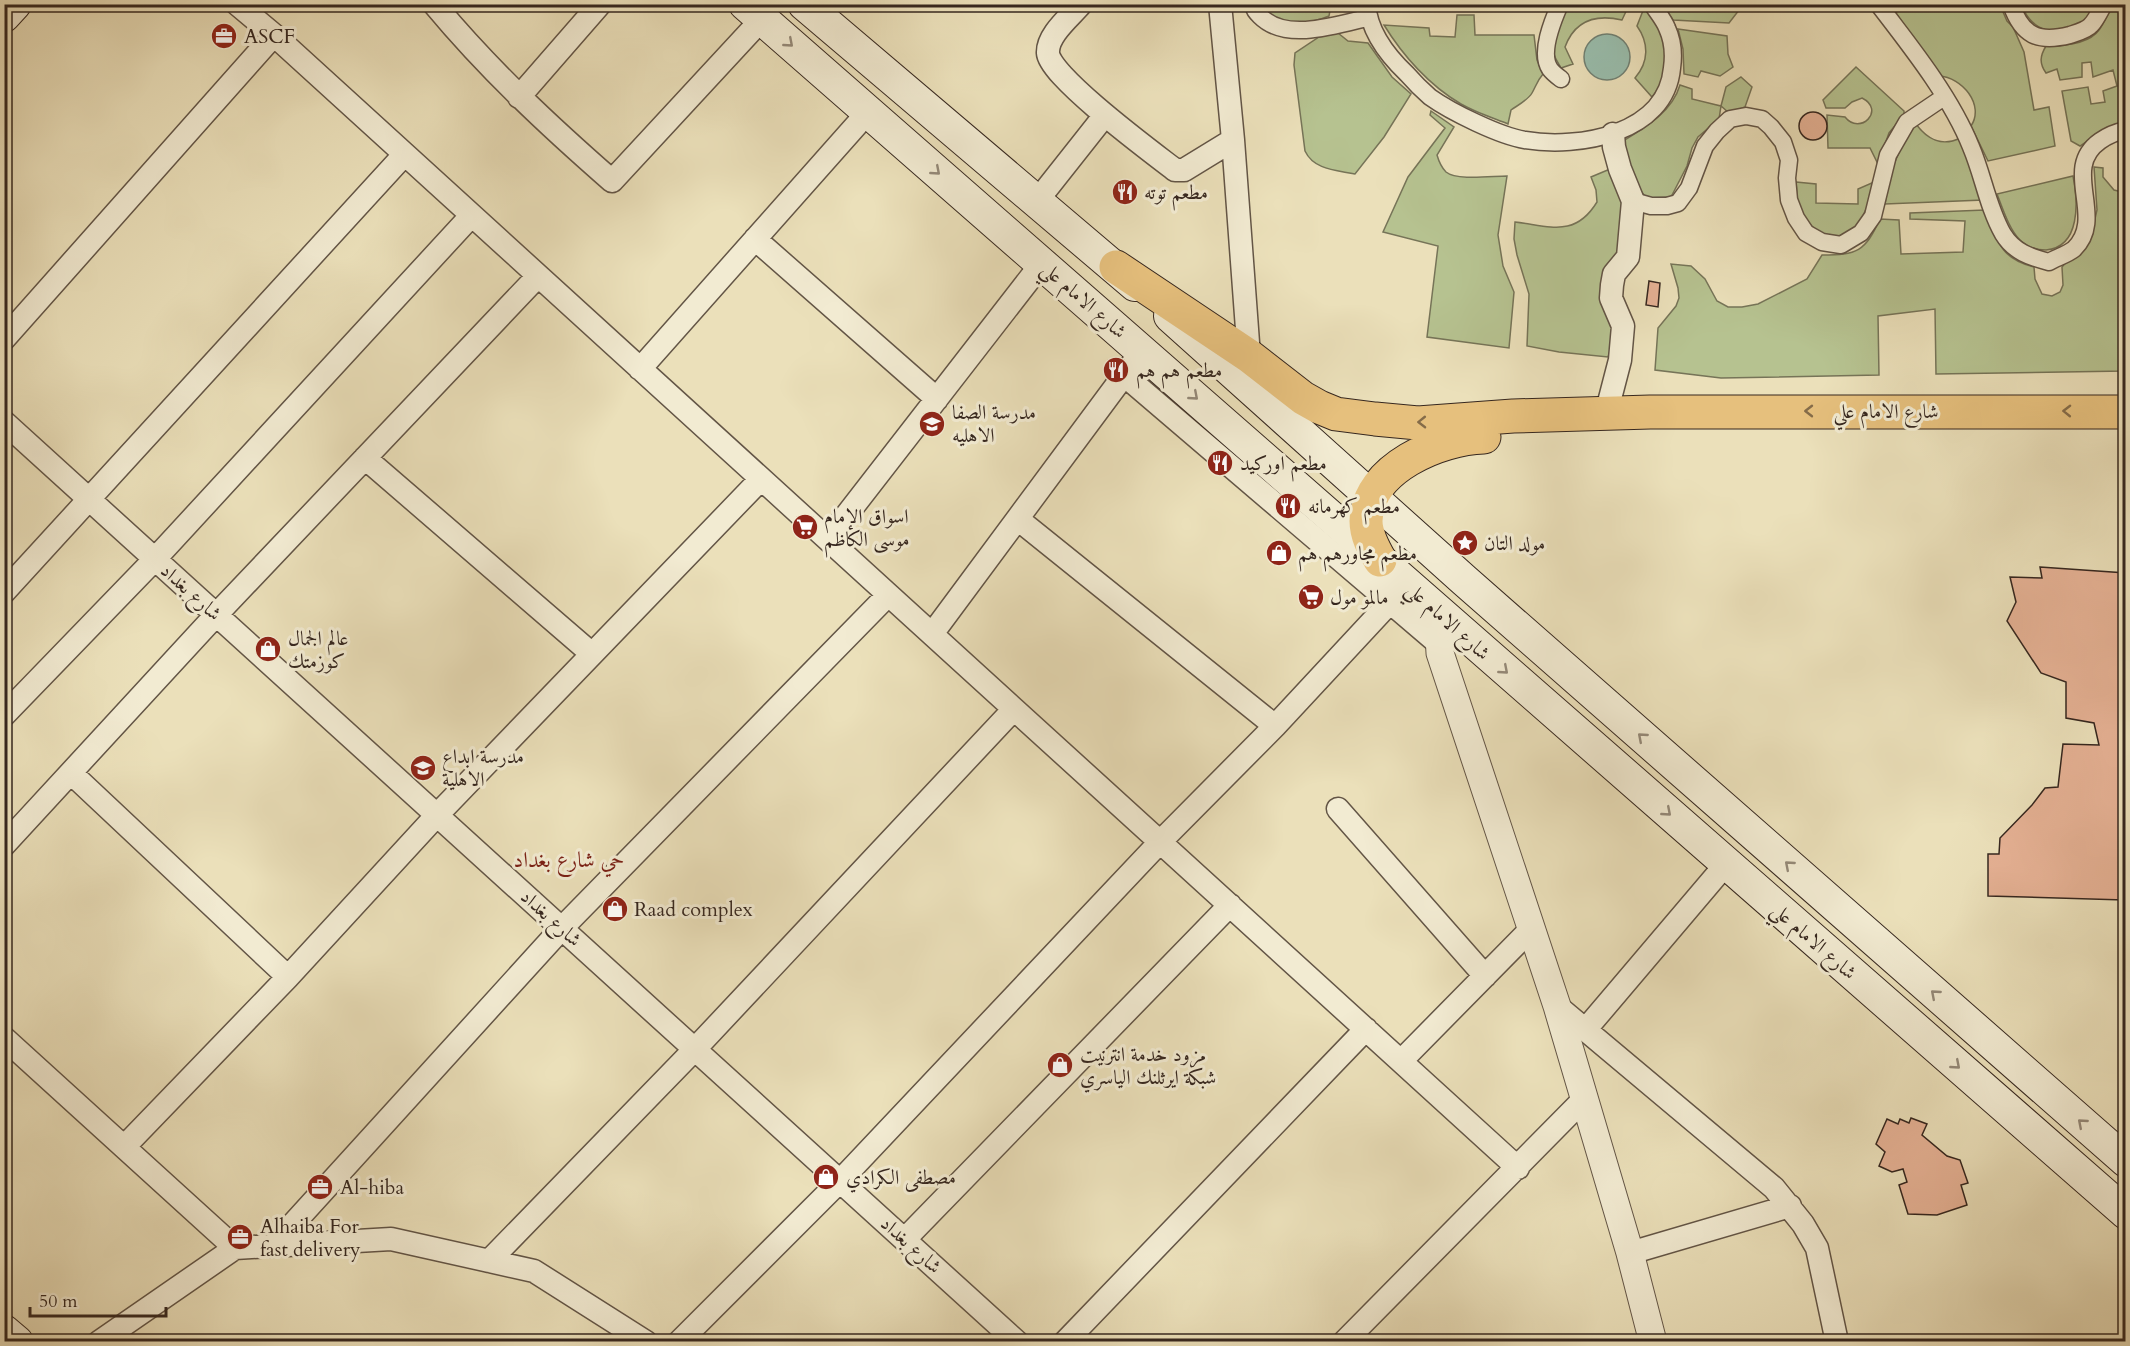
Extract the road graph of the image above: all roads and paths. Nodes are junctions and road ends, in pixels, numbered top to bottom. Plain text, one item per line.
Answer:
1 (15, 4) edge
2 (237, 4) edge
3 (434, 4) edge
4 (600, 4) edge
5 (1080, 4) edge
6 (1220, 4) edge
7 (1253, 4) edge
8 (1560, 4) edge
9 (1652, 4) edge
10 (2011, 4) edge
11 (2104, 4) edge
12 (809, 6) edge
13 (1884, 7) edge
14 (1367, 11) edge
15 (754, 12) edge
16 (4, 16) edge
17 (274, 35) junction
18 (1561, 80) dead end
19 (519, 97) junction
20 (1944, 97) junction
21 (868, 112) junction
22 (1105, 115) junction
23 (2126, 130) edge
24 (1613, 134) junction
25 (1233, 140) junction
26 (405, 155) junction
27 (1037, 201) junction
28 (1633, 201) junction
29 (471, 216) junction
30 (755, 239) junction
31 (1042, 263) junction
32 (1116, 267) junction
33 (538, 276) junction
34 (4, 339) edge
35 (1249, 356) junction
36 (1133, 363) junction
37 (640, 369) junction
38 (937, 399) junction
39 (2126, 412) edge
40 (1606, 414) junction
41 (4, 422) edge
42 (1288, 422) junction
43 (1258, 452) junction
44 (365, 459) junction
45 (761, 478) junction
46 (1372, 498) junction
47 (89, 499) junction
48 (1019, 520) junction
49 (828, 539) junction
50 (155, 559) junction
51 (1380, 560) junction
52 (4, 592) edge
53 (1398, 593) junction
54 (888, 594) junction
55 (216, 615) junction
56 (1442, 631) junction
57 (932, 634) junction
58 (592, 654) junction
59 (1014, 709) junction
60 (4, 715) edge
61 (1275, 726) junction
62 (71, 773) junction
63 (1338, 809) dead end
64 (437, 815) junction
65 (1160, 842) junction
66 (4, 845) edge
67 (1726, 864) junction
68 (1230, 905) junction
69 (562, 928) junction
70 (1531, 929) junction
71 (1485, 976) junction
72 (288, 977) junction
73 (1557, 1006) junction
74 (1366, 1029) junction
75 (1586, 1029) junction
76 (4, 1038) edge
77 (695, 1049) junction
78 (1401, 1061) junction
79 (1585, 1098) junction
80 (124, 1147) junction
81 (2126, 1161) edge
82 (1518, 1168) junction
83 (840, 1181) junction
84 (1790, 1206) junction
85 (2126, 1213) edge
86 (905, 1239) junction
87 (273, 1246) junction
88 (235, 1248) junction
89 (1630, 1253) junction
90 (489, 1261) junction
91 (4, 1331) edge
92 (17, 1341) edge
93 (99, 1341) edge
94 (646, 1341) edge
95 (679, 1341) edge
96 (1017, 1341) edge
97 (1065, 1341) edge
98 (1344, 1341) edge
99 (1653, 1341) edge
100 (1837, 1341) edge

1 - 16 main road
2 - 17 street
3 - 19 street
4 - 19 street
5 - 22 street
6 - 25 street
7 - 14 street
8 - 18 street
9 - 24 street
10 - 11 street
12 - 27 main road, شارع الامام علي
13 - 20 street
14 - 24 street
15 - 19 street
15 -> 21 main road, شارع الامام علي
17 - 26 street
17 - 34 street
20 - 23 street
20 - 28 street
21 - 30 street
21 -> 31 main road, شارع الامام علي
22 - 25 street
22 - 27 street
24 - 28 street
25 - 35 street
26 - 29 street
26 - 47 street
27 - 32 main road, شارع الامام علي
28 - 40 street
29 - 33 street
29 - 50 street
30 - 37 street
30 - 38 street
31 - 36 main road, شارع الامام علي
31 - 38 street
32 - 35 main road, شارع الامام علي
32 - 42 main road, شارع الامام علي
33 - 37 street
33 - 44 street
40 -> 35 main road, شارع الامام علي
36 -> 43 main road, شارع الامام علي
36 - 48 street
36 - 53 street
37 - 45 street
38 - 49 street
39 -> 40 main road, شارع الامام علي
40 - 46 main road
41 - 47 street, شارع بغداد
42 - 43 main road
42 - 46 main road, شارع الامام علي
43 - 51 main road, شارع الامام علي
44 - 55 street
44 - 58 street
45 - 49 street
45 - 58 street
46 - 51 main road
81 -> 46 main road, شارع الامام علي
47 - 50 street, شارع بغداد
47 - 52 street
48 - 57 street
48 - 61 street
49 - 54 street
50 - 55 street, شارع بغداد
50 - 60 street
51 - 53 main road, شارع الامام علي
53 - 56 main road, شارع الامام علي
53 - 61 street
54 - 57 street
54 - 69 street
55 - 62 street
55 - 64 street, شارع بغداد
56 -> 67 main road, شارع الامام علي
56 - 70 street
57 - 59 street
58 - 64 street
59 - 65 street
59 - 77 street
61 - 65 street
62 - 66 street
62 - 72 street
63 - 71 street
64 - 69 street, شارع بغداد
64 - 72 street
65 - 68 street
65 - 83 street
67 - 75 street
67 -> 85 main road, شارع الامام علي
68 - 74 street
68 - 86 street
69 - 77 street, شارع بغداد
69 - 87 street
70 - 71 street
70 - 73 street
71 - 78 street
72 - 80 street
73 - 75 street
73 - 79 street
74 - 78 street
74 - 97 street
75 - 84 street
76 - 80 street
77 - 83 street, شارع بغداد
77 - 90 street
78 - 82 street
79 - 82 street
79 - 89 street
80 - 88 street
82 - 98 street
83 - 86 street, شارع بغداد
83 - 95 street
84 - 89 street
84 - 100 street
86 - 96 street, شارع بغداد
87 - 88 street
87 - 90 street
88 - 93 street
89 - 99 street
90 - 94 street
91 - 92 main road

